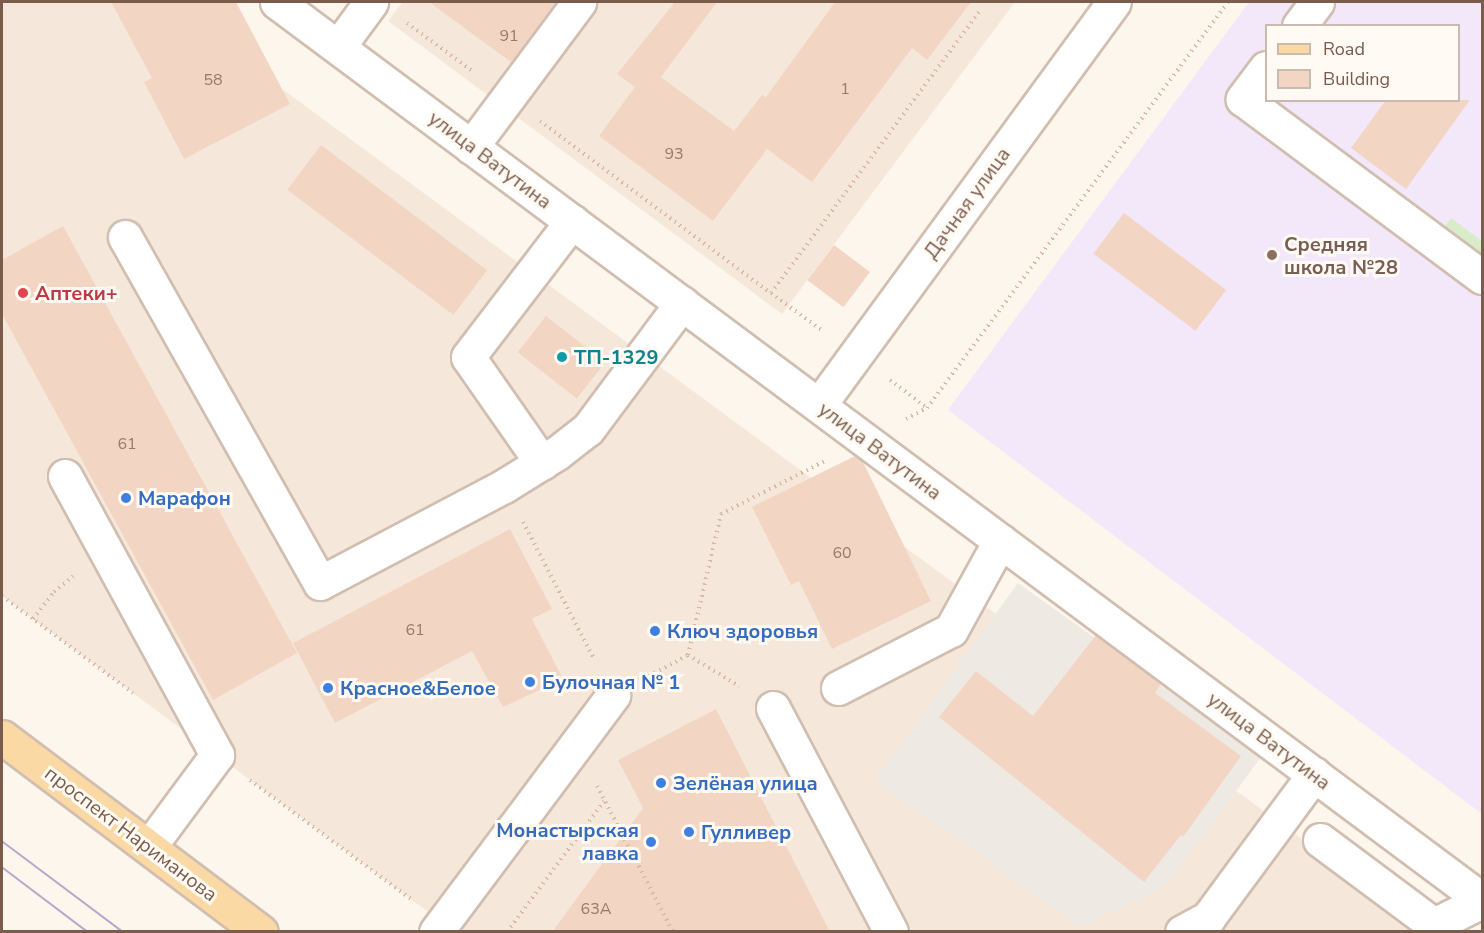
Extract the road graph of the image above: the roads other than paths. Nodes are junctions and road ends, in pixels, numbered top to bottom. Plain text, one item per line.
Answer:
1 (277, 2) edge
2 (579, 2) edge
3 (1114, 2) edge
4 (1317, 2) edge
5 (384, 8) edge
6 (1300, 24) edge
7 (338, 47) junction
8 (1265, 69) edge
9 (471, 147) junction
10 (572, 221) junction
11 (125, 237) dead end
12 (1482, 277) edge
13 (682, 303) junction
14 (819, 405) junction
15 (542, 463) junction
16 (65, 476) dead end
17 (1000, 541) junction
18 (838, 688) dead end
19 (613, 695) road end
20 (773, 708) road end
21 (2, 737) edge
22 (1314, 774) junction
23 (1320, 840) dead end
24 (148, 847) junction
25 (1482, 900) edge
26 (261, 932) edge
27 (436, 932) edge
28 (891, 932) edge
29 (1182, 932) edge

1 - 7 street, улица Ватутина
2 - 9 street
3 - 14 street, Дачная улица
4 - 6 street
5 - 7 street
7 - 9 street, улица Ватутина
8 - 12 street
9 - 10 street, улица Ватутина
10 - 13 street, улица Ватутина
10 - 15 street
11 - 15 street
13 - 14 street, улица Ватутина
13 - 15 street
14 - 17 street, улица Ватутина
16 - 24 street
17 - 18 street
17 - 22 street, улица Ватутина
19 - 27 street
20 - 28 street
21 - 24 main road, проспект Нариманова
22 - 25 street, улица Ватутина
22 - 29 street
23 - 25 street
24 - 26 main road, проспект Нариманова

